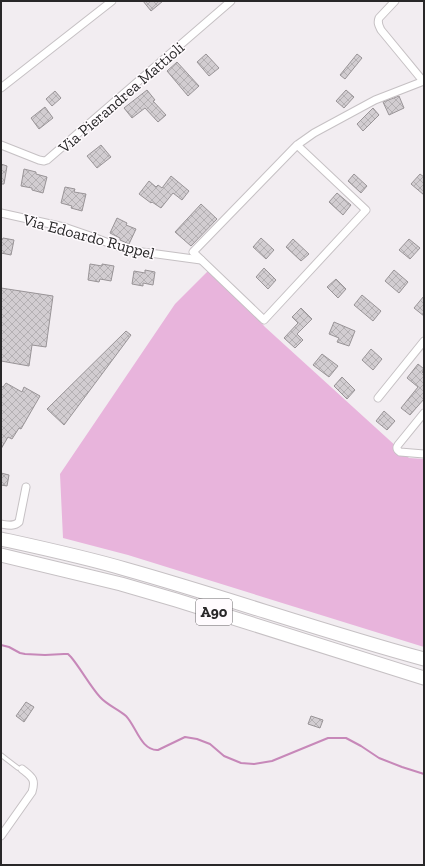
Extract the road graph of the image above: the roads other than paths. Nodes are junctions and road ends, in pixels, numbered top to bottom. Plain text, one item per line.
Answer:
1 (112, 1) edge
2 (232, 1) edge
3 (395, 1) edge
4 (424, 81) edge
5 (1, 88) edge
6 (1, 145) edge
7 (297, 145) junction
8 (1, 213) edge
9 (201, 260) junction
10 (424, 341) edge
11 (378, 398) dead end
12 (424, 413) edge
13 (424, 454) edge
14 (26, 487) dead end
15 (1, 524) edge
16 (1, 539) edge
17 (1, 555) edge
18 (424, 660) edge
19 (424, 678) edge
20 (1, 755) edge
21 (20, 768) joint
22 (1, 836) edge

1 - 5 street
2 - 6 street, Via Pierandrea Mattioli
3 - 4 street
4 - 7 street
7 - 9 street
7 - 9 street
8 - 9 street, Via Edoardo Ruppel
10 - 11 street
12 - 13 street
14 - 15 street
16 - 18 highway, A90
17 - 19 highway, A90
20 - 21 lane
21 - 22 street

